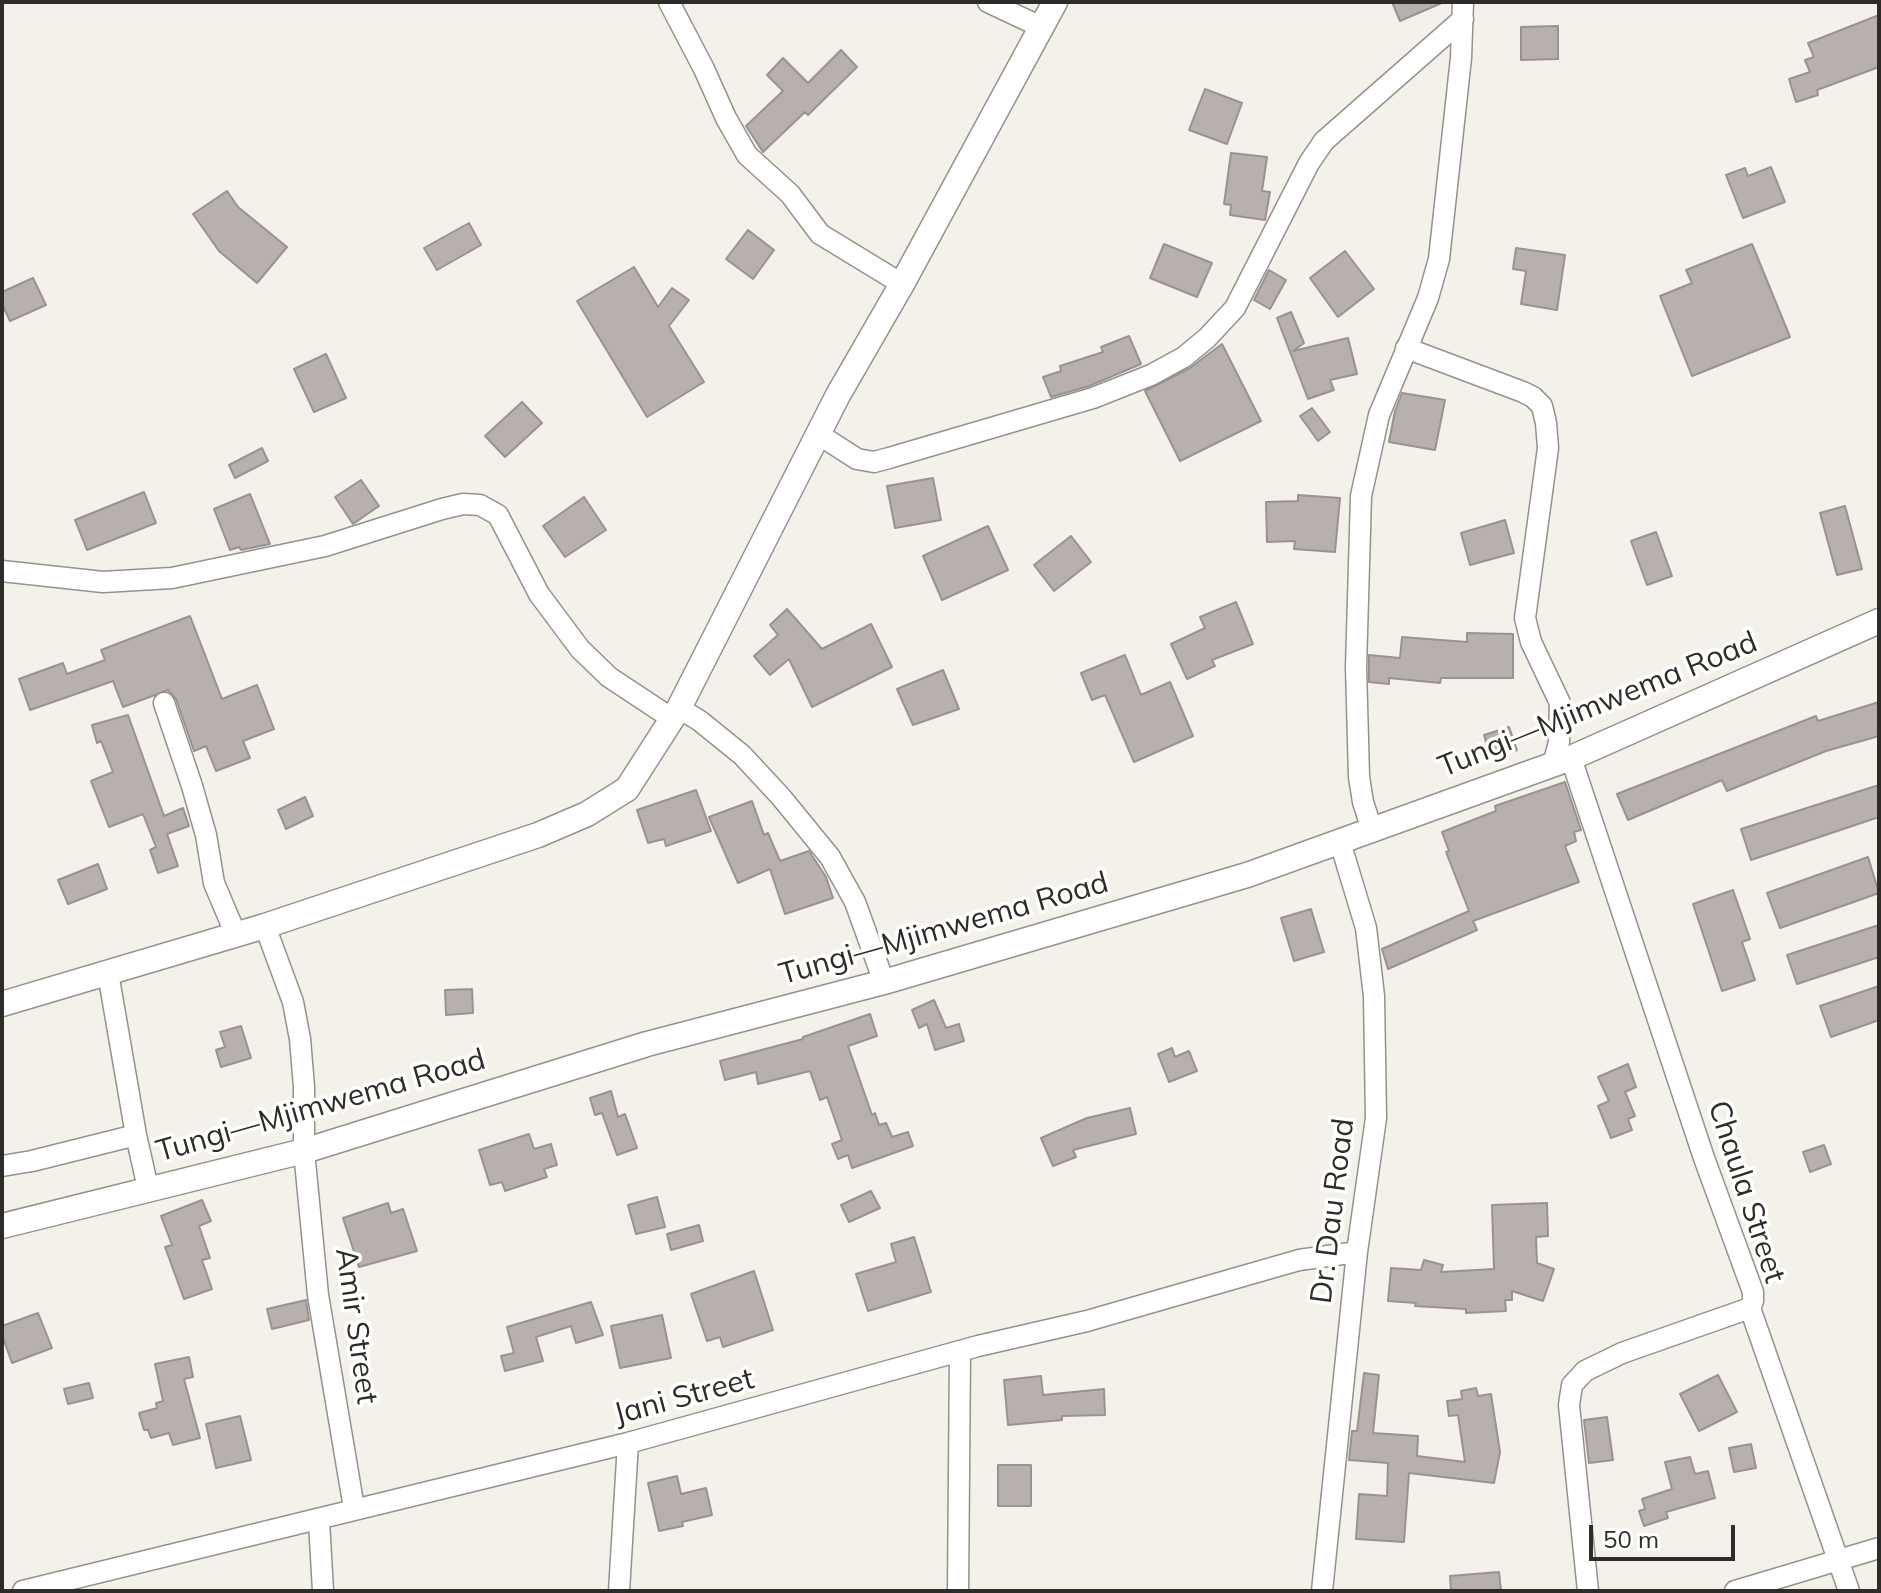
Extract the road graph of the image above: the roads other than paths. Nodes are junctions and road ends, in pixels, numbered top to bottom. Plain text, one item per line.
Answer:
1 (669, 2) edge
2 (988, 2) edge
3 (1055, 2) edge
4 (1463, 10) edge
5 (1041, 27) junction
6 (902, 284) junction
7 (1406, 348) junction
8 (818, 434) junction
9 (2, 571) edge
10 (1879, 621) edge
11 (164, 703) dead end
12 (675, 713) junction
13 (1562, 761) junction
14 (1372, 830) junction
15 (1340, 842) junction
16 (265, 926) junction
17 (236, 935) junction
18 (108, 973) junction
19 (884, 982) junction
20 (2, 1004) edge
21 (136, 1135) junction
22 (304, 1151) junction
23 (2, 1166) edge
24 (148, 1188) junction
25 (2, 1226) edge
26 (1357, 1252) junction
27 (1750, 1308) junction
28 (960, 1352) junction
29 (628, 1443) junction
30 (354, 1508) junction
31 (319, 1521) junction
32 (1879, 1548) edge
33 (1839, 1558) junction
34 (47, 1588) edge
35 (23, 1591) edge
36 (323, 1591) edge
37 (619, 1591) edge
38 (958, 1591) edge
39 (1322, 1591) edge
40 (1588, 1591) edge
41 (1735, 1591) edge
42 (1849, 1591) edge

1 - 6 street
2 - 5 street
3 - 5 street
4 - 7 street
4 - 8 street
5 - 6 street
6 - 8 street
7 - 13 street
7 - 14 street
8 - 12 street
9 - 12 street
10 - 13 street, Tungi—Mjimwema Road
11 - 17 street
12 - 16 street
12 - 19 street
13 - 14 street, Tungi—Mjimwema Road
13 - 27 street, Chaula Street
14 - 15 street, Tungi—Mjimwema Road
15 - 19 street, Tungi—Mjimwema Road
15 - 26 street, Dr. Dau Road
16 - 17 street
16 - 22 street, Amir Street
17 - 18 street
18 - 20 street
18 - 21 street
19 - 22 street, Tungi—Mjimwema Road
21 - 23 street
21 - 24 street
22 - 24 street, Tungi—Mjimwema Road
22 - 30 street, Amir Street
24 - 25 street, Tungi—Mjimwema Road
26 - 28 street, Jani Street
26 - 39 street, Dr. Dau Road
27 - 33 street
27 - 40 street, Chaula Street
28 - 29 street, Jani Street
28 - 38 street
29 - 30 street, Jani Street
29 - 37 street
30 - 31 street, Jani Street
31 - 34 street, Jani Street
31 - 36 street
32 - 33 street
33 - 41 street
33 - 42 street
34 - 35 street, Jani Street

